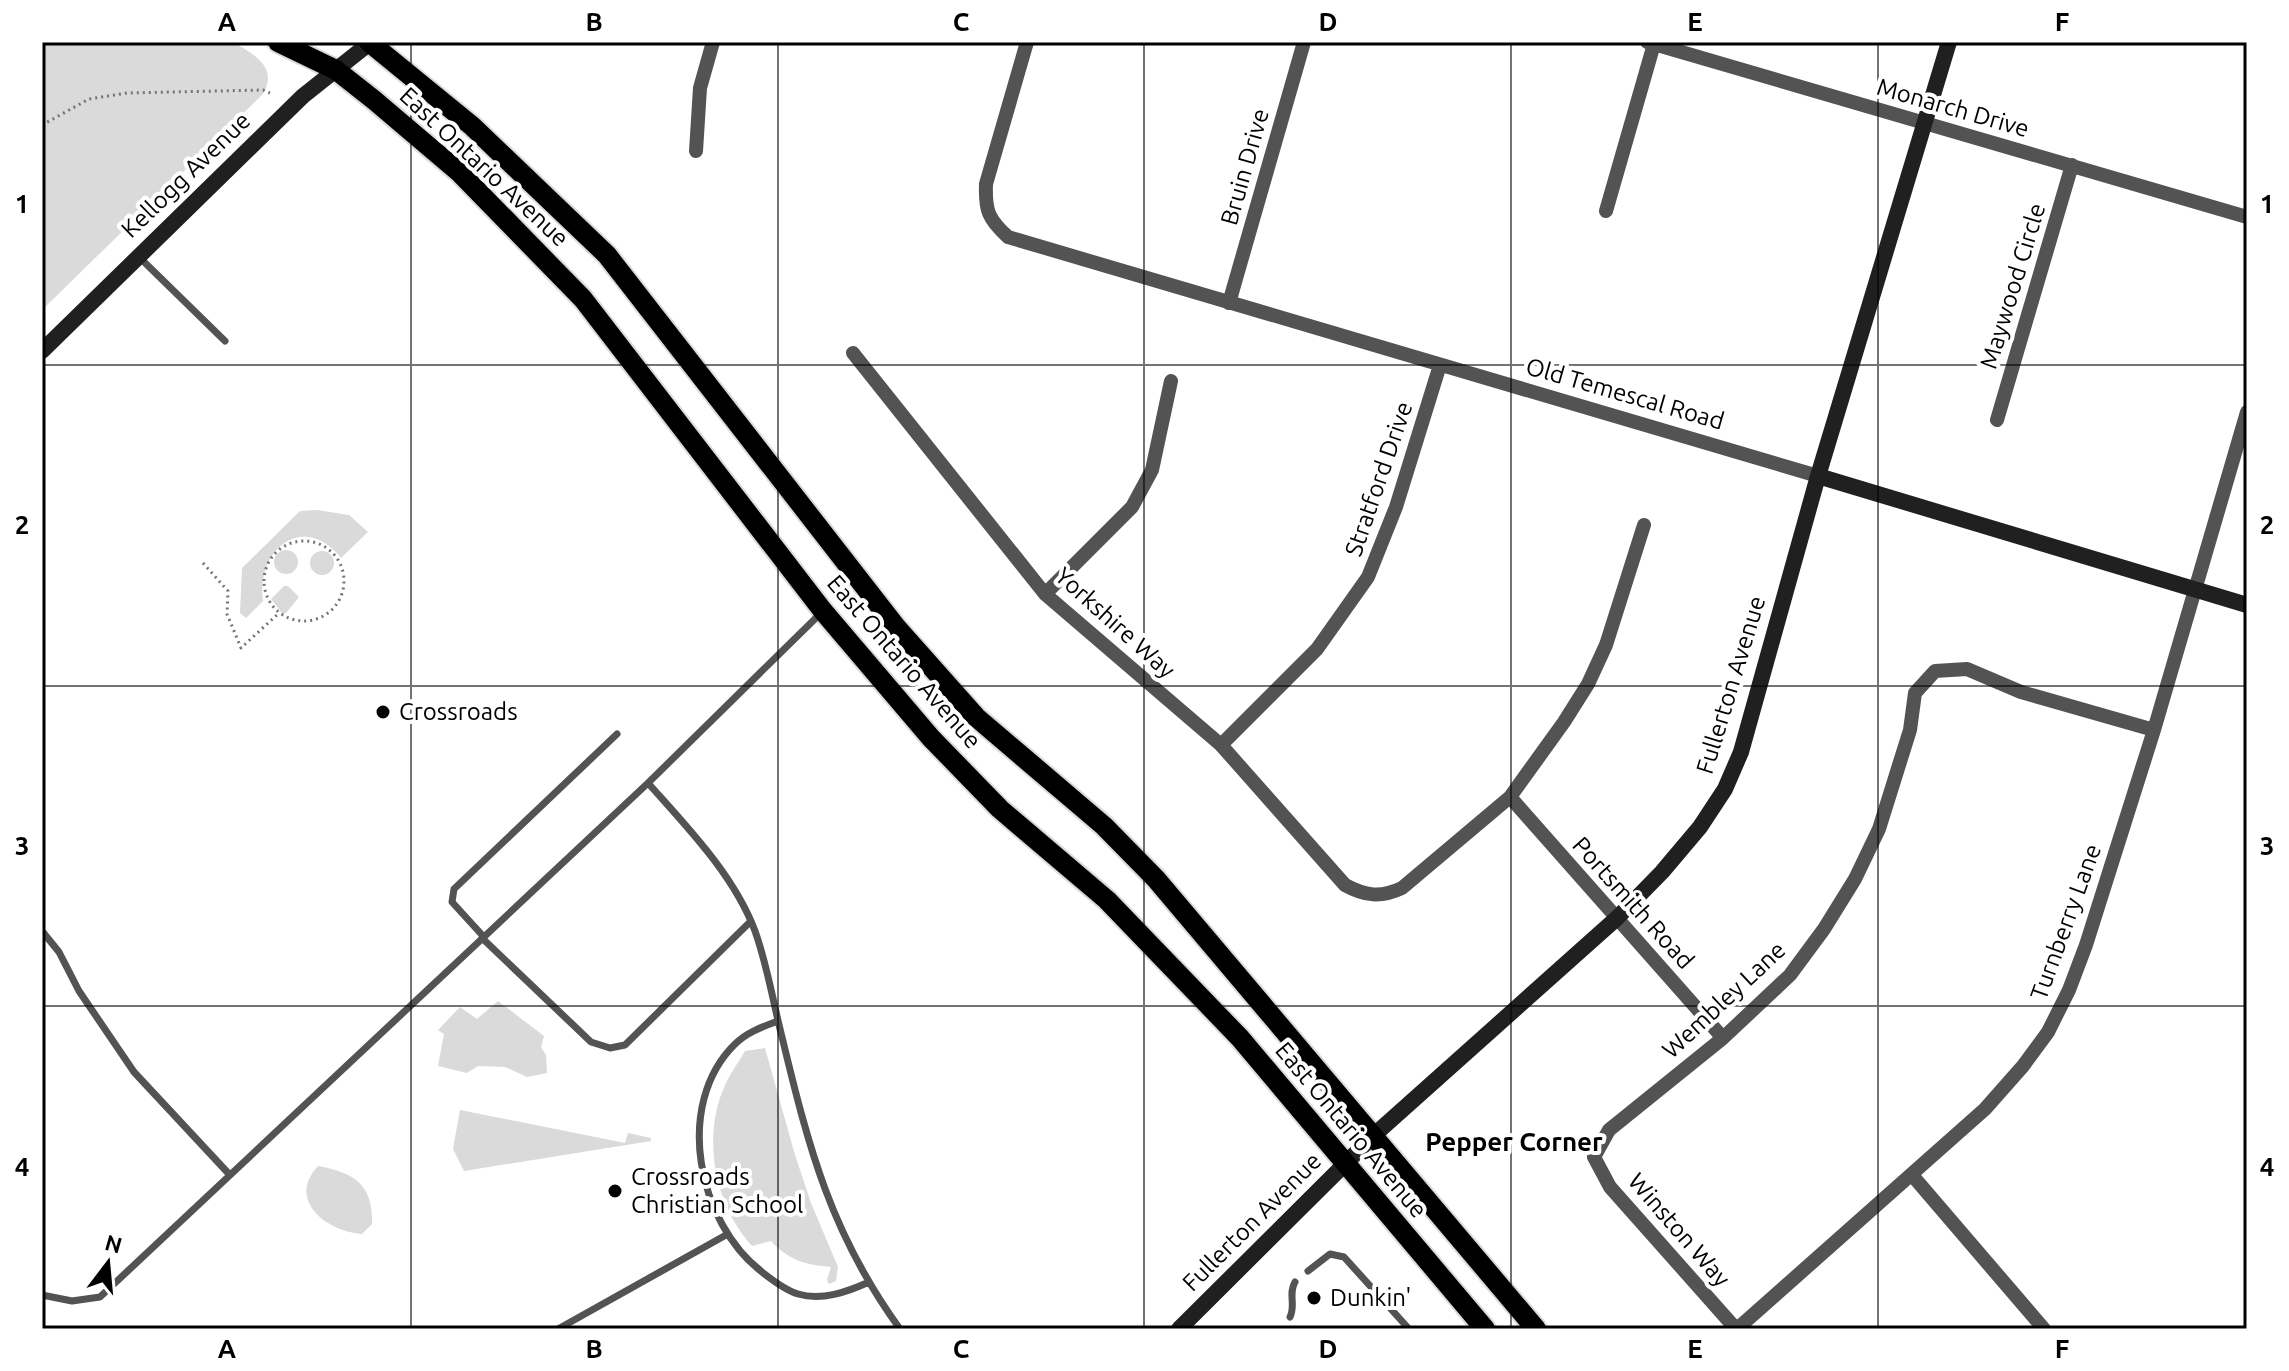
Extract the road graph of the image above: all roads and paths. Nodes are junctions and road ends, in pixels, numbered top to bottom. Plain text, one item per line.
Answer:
1 (278, 42) edge
2 (370, 42) edge
3 (713, 42) edge
4 (1027, 42) edge
5 (1304, 42) edge
6 (1949, 42) edge
7 (1651, 43) edge
8 (336, 70) junction
9 (270, 93) dead end
10 (1925, 123) junction
11 (42, 125) edge
12 (696, 151) dead end
13 (2072, 165) junction
14 (1606, 211) dead end
15 (2247, 217) edge
16 (137, 255) junction
17 (1229, 303) junction
18 (225, 341) dead end
19 (42, 351) edge
20 (853, 353) dead end
21 (1440, 365) junction
22 (1171, 381) dead end
23 (2247, 412) edge
24 (1997, 420) dead end
25 (1818, 476) junction
26 (1644, 525) dead end
27 (203, 563) dead end
28 (2195, 590) junction
29 (1045, 594) junction
30 (2247, 605) edge
31 (279, 613) junction
32 (816, 617) junction
33 (2154, 730) junction
34 (617, 734) dead end
35 (1221, 745) junction
36 (648, 783) junction
37 (1510, 797) junction
38 (1617, 918) junction
39 (750, 922) junction
40 (42, 931) edge
41 (482, 937) junction
42 (778, 1021) junction
43 (1723, 1038) junction
44 (1373, 1136) junction
45 (1594, 1157) joint
46 (1345, 1164) junction
47 (229, 1174) junction
48 (1912, 1175) junction
49 (726, 1235) junction
50 (1308, 1271) dead end
51 (869, 1282) junction
52 (1295, 1282) dead end
53 (42, 1295) edge
54 (1290, 1317) dead end
55 (558, 1329) edge
56 (900, 1329) edge
57 (1179, 1329) edge
58 (1409, 1329) edge
59 (1485, 1329) edge
60 (1536, 1329) edge
61 (1736, 1329) edge
62 (2044, 1329) edge

1 - 8 main road, East Ontario Avenue
2 - 8 main road, Kellogg Avenue
2 - 44 main road, East Ontario Avenue
3 - 12 street
4 - 17 street, Old Temescal Road
5 - 17 street, Bruin Drive
6 - 10 main road, Fullerton Avenue
7 - 10 street, Monarch Drive
7 - 14 street
8 - 16 main road, Kellogg Avenue
8 - 32 main road, East Ontario Avenue
9 - 11 path
10 - 13 street, Monarch Drive
10 - 25 main road, Fullerton Avenue
13 - 15 street, Monarch Drive
13 - 24 street, Maywood Circle
16 - 18 lane
16 - 19 main road, Kellogg Avenue
17 - 21 street, Old Temescal Road
20 - 29 street, Yorkshire Way
21 - 25 street, Old Temescal Road
21 - 35 street, Stratford Drive
22 - 29 street
23 - 28 street, Turnberry Lane
25 - 28 main road, Old Temescal Road
25 - 38 main road, Fullerton Avenue
26 - 37 street
27 - 31 path
28 - 30 main road, Old Temescal Road
28 - 33 street, Turnberry Lane
29 - 35 street, Yorkshire Way
31 - 31 path
32 - 36 lane
32 - 46 main road, East Ontario Avenue
33 - 43 street, Wembley Lane
33 - 48 street, Turnberry Lane
34 - 41 lane
35 - 37 street, Yorkshire Way
36 - 39 lane
36 - 41 lane
37 - 38 street, Portsmith Road
38 - 43 street, Portsmith Road
38 - 44 main road, Fullerton Avenue
39 - 41 lane
39 - 42 lane
40 - 47 lane
41 - 47 lane
42 - 49 lane
42 - 51 lane
43 - 45 street, Wembley Lane
44 - 46 main road, Fullerton Avenue
44 - 60 main road, East Ontario Avenue
45 - 61 street, Winston Way
46 - 57 main road, Fullerton Avenue
46 - 59 main road, East Ontario Avenue
47 - 53 lane
48 - 61 street, Turnberry Lane
48 - 62 street
49 - 51 lane
49 - 55 lane
50 - 58 lane
51 - 56 lane
52 - 54 lane

